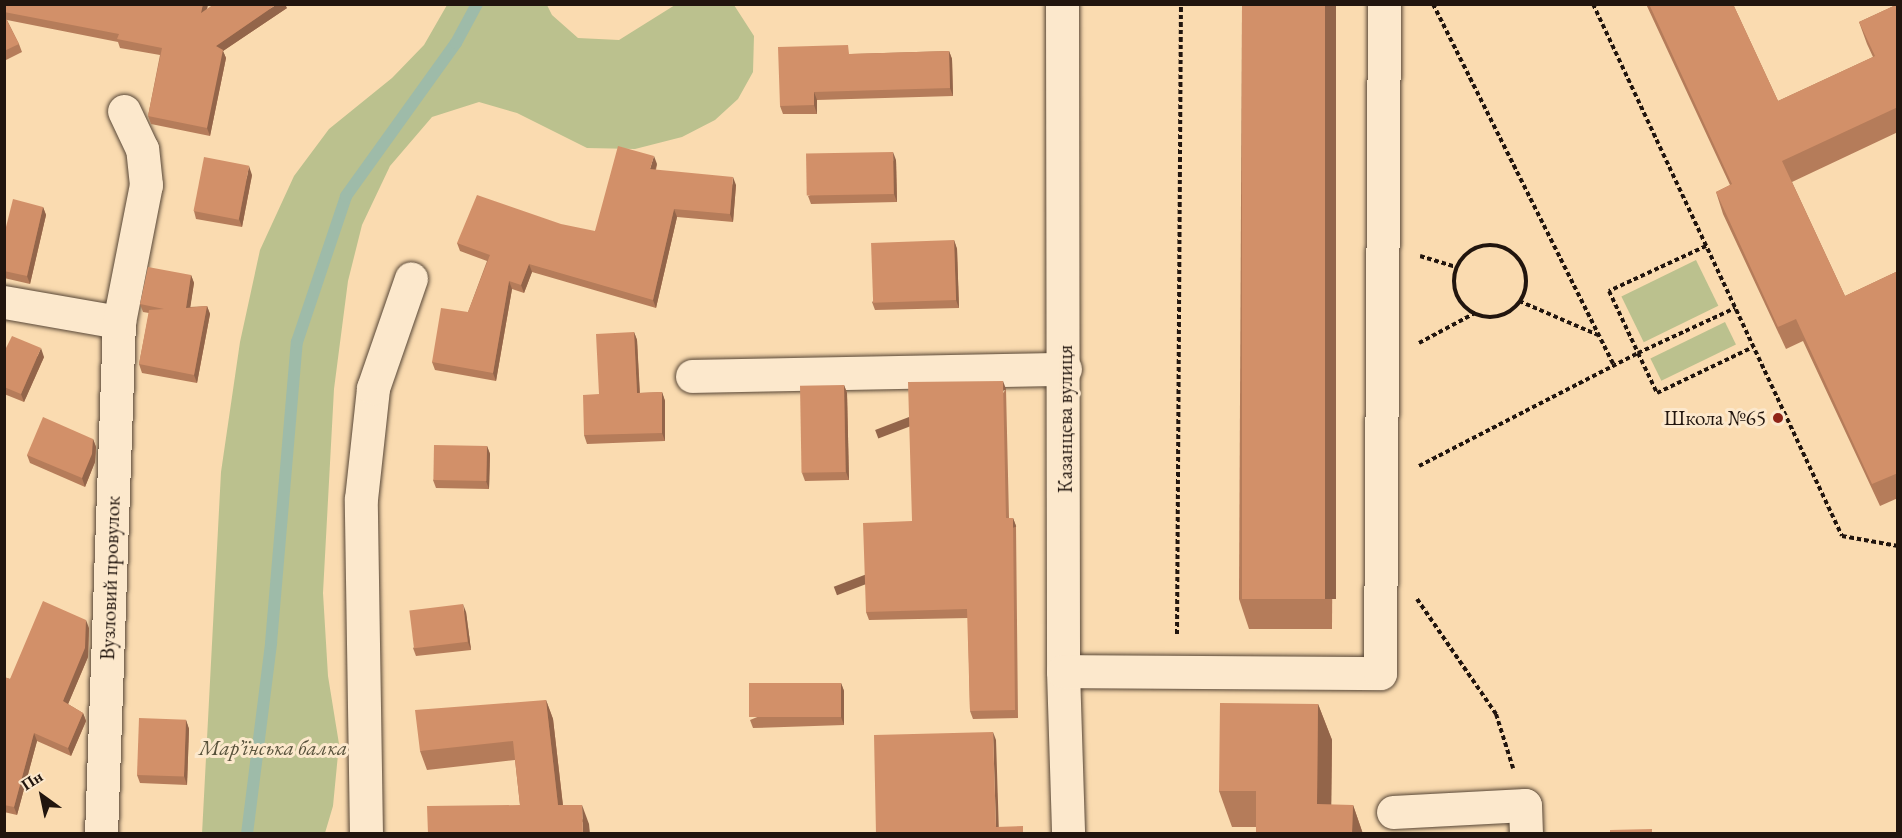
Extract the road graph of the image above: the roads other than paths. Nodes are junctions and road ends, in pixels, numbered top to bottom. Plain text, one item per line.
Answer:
1 (1062, 4) edge
2 (1383, 4) edge
3 (124, 111) dead end
4 (411, 278) dead end
5 (4, 302) edge
6 (119, 322) junction
7 (1065, 369) junction
8 (692, 376) dead end
9 (1063, 671) junction
10 (1393, 812) dead end
11 (1525, 820) edge
12 (101, 834) edge
13 (366, 834) edge
14 (1068, 834) edge

1 - 7 street, Казанцева вулиця
2 - 9 street
3 - 6 street, Вузловий провулок
4 - 13 street
5 - 6 street
6 - 12 street, Вузловий провулок
7 - 8 street
7 - 9 street, Казанцева вулиця
9 - 14 street, Казанцева вулиця
10 - 11 street

